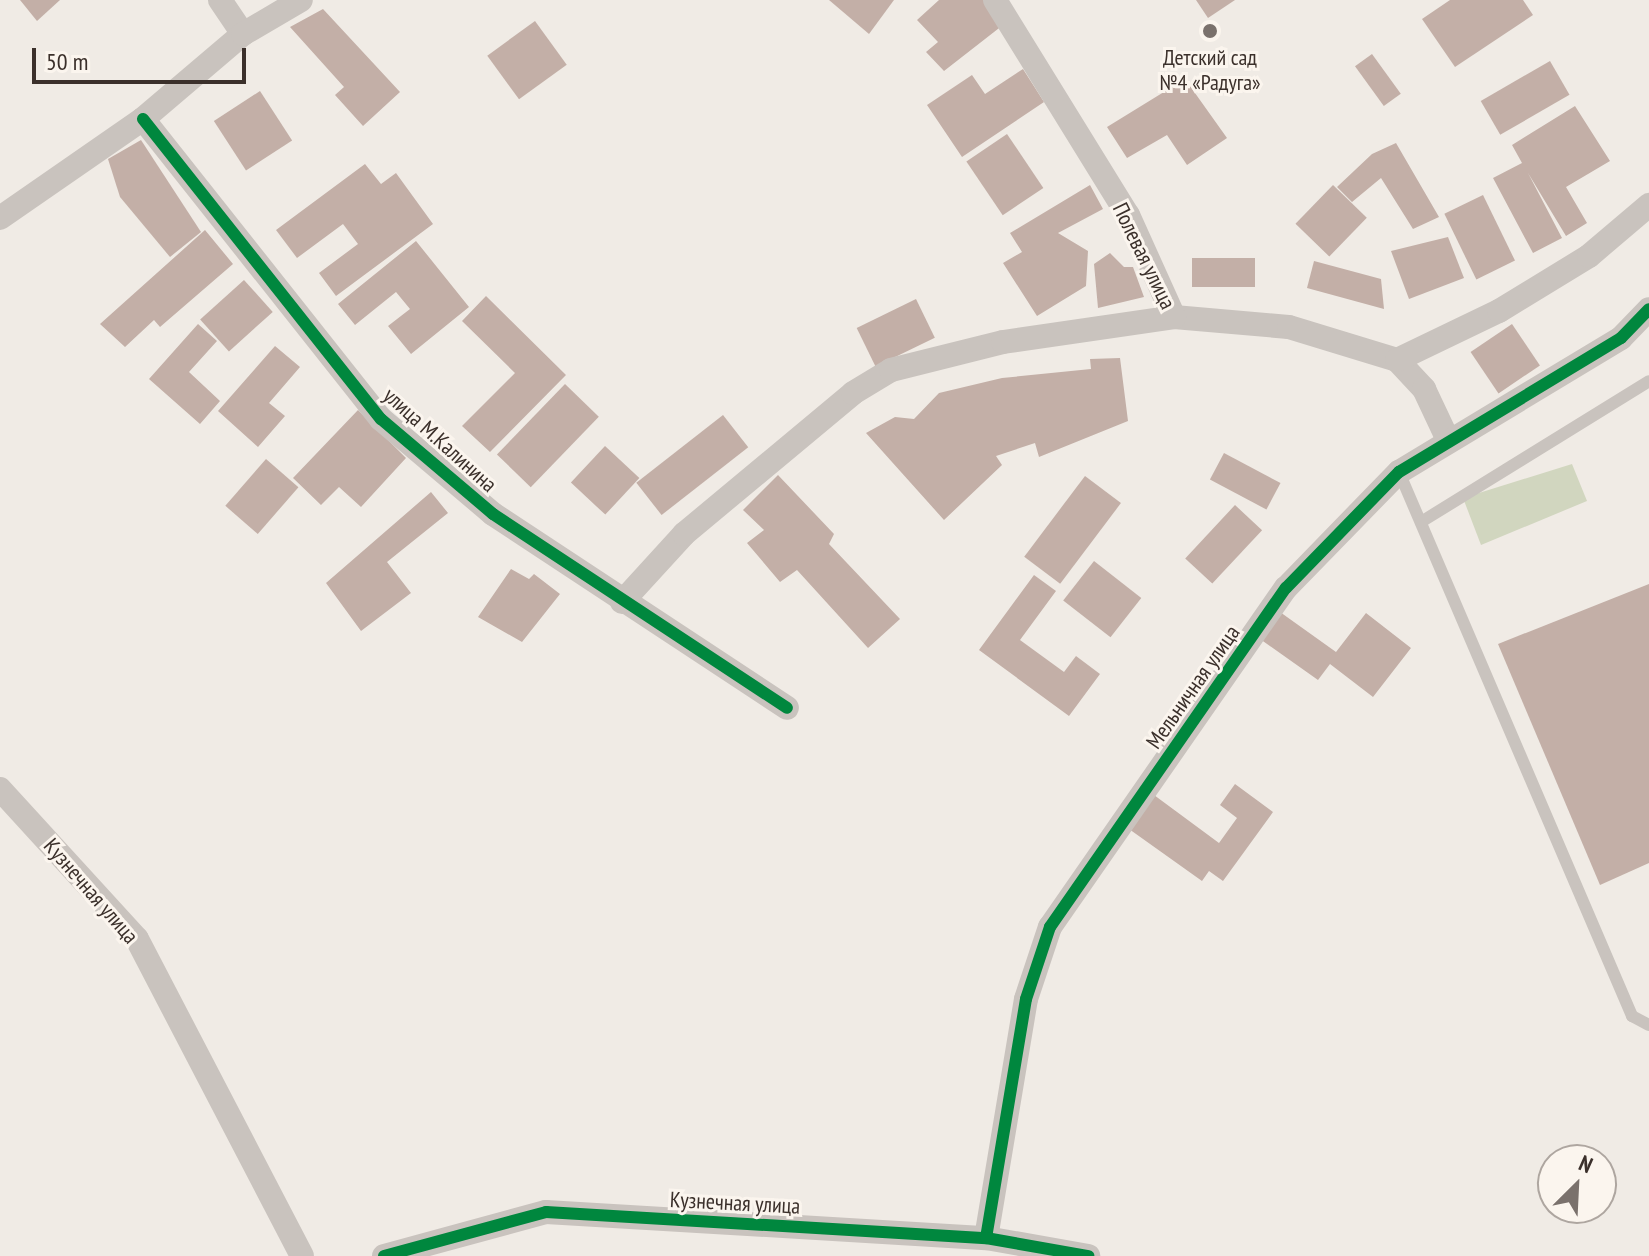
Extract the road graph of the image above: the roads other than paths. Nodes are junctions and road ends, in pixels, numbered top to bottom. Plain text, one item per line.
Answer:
1 (220, 0) edge
2 (301, 0) edge
3 (995, 0) edge
4 (243, 34) junction
5 (143, 119) junction
6 (1649, 205) edge
7 (0, 218) edge
8 (1649, 309) edge
9 (1174, 317) junction
10 (1397, 360) junction
11 (1649, 381) edge
12 (1448, 440) junction
13 (1399, 472) junction
14 (1421, 522) junction
15 (622, 602) junction
16 (787, 708) dead end
17 (0, 789) edge
18 (1649, 1025) edge
19 (986, 1238) junction
20 (302, 1256) edge
21 (384, 1256) edge
22 (1088, 1256) edge

1 - 4 street
2 - 4 street
3 - 9 street, Полевая улица
4 - 5 street
5 - 7 street
5 - 15 street, улица М.Калинина
6 - 10 street
8 - 12 street, Мельничная улица
9 - 10 street, Полевая улица
9 - 15 street
10 - 12 street
11 - 14 lane
12 - 13 street, Мельничная улица
13 - 14 lane
13 - 19 street, Мельничная улица
14 - 18 lane
15 - 16 street, улица М.Калинина
17 - 20 street, Кузнечная улица
19 - 21 street, Кузнечная улица
19 - 22 street, Кузнечная улица

